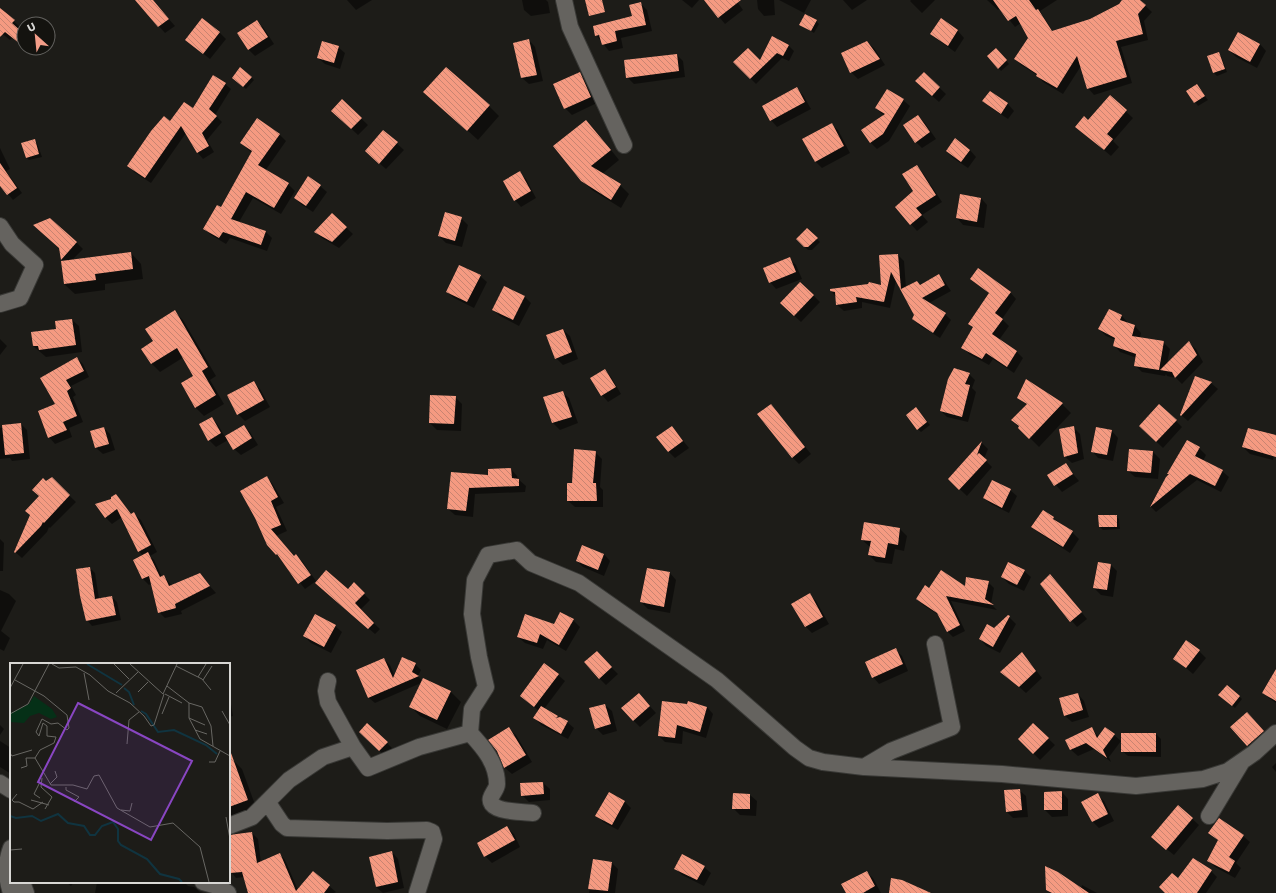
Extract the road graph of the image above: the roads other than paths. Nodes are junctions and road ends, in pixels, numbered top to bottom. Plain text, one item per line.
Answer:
1 (564, 0) edge
2 (624, 145) dead end
3 (0, 226) edge
4 (0, 304) edge
5 (935, 644) dead end
6 (328, 681) dead end
7 (470, 733) junction
8 (1276, 733) edge
9 (353, 747) junction
10 (1241, 762) junction
11 (864, 767) junction
12 (0, 783) edge
13 (10, 789) edge
14 (268, 803) junction
15 (533, 813) dead end
16 (1209, 816) dead end
17 (230, 826) edge
18 (10, 851) edge
19 (22, 883) edge
20 (207, 883) edge
21 (11, 893) edge
22 (26, 893) edge
23 (228, 893) edge
24 (417, 893) edge

1 - 2 street
3 - 4 street
5 - 11 street
6 - 9 street
7 - 9 street
7 - 11 street
7 - 15 street
8 - 10 street
9 - 14 street
10 - 11 street
10 - 16 street
12 - 13 street
14 - 17 street
14 - 24 street
18 - 21 street
19 - 22 street
20 - 23 street

